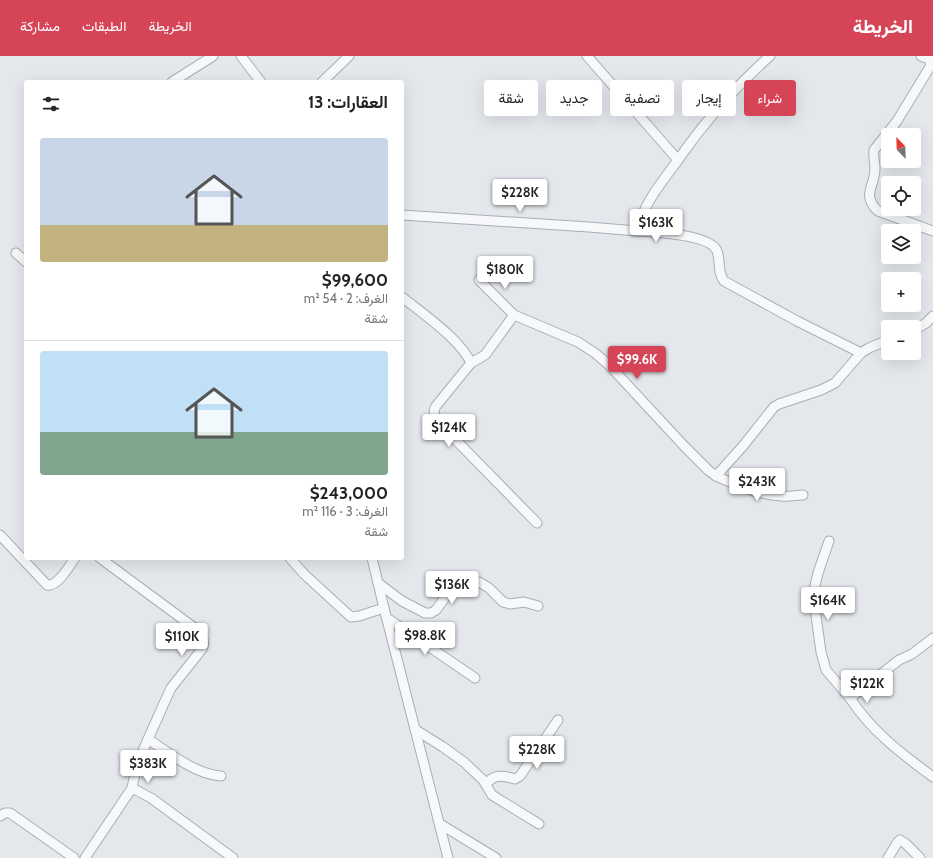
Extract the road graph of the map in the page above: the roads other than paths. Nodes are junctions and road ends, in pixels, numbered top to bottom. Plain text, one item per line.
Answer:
1 (213, 56) edge
2 (241, 56) edge
3 (349, 56) edge
4 (587, 56) edge
5 (770, 56) edge
6 (921, 56) edge
7 (175, 80) edge
8 (259, 80) edge
9 (324, 80) edge
10 (678, 160) junction
11 (404, 215) edge
12 (636, 231) junction
13 (933, 231) edge
14 (16, 253) dead end
15 (24, 260) edge
16 (480, 280) dead end
17 (404, 299) edge
18 (514, 315) junction
19 (933, 316) edge
20 (921, 326) edge
21 (881, 343) edge
22 (861, 353) junction
23 (470, 363) junction
24 (716, 476) junction
25 (803, 495) dead end
26 (537, 523) dead end
27 (0, 535) edge
28 (829, 541) dead end
29 (74, 560) edge
30 (103, 560) edge
31 (292, 560) edge
32 (372, 560) edge
33 (378, 583) junction
34 (538, 606) dead end
35 (384, 608) junction
36 (386, 618) junction
37 (933, 638) edge
38 (475, 678) dead end
39 (850, 698) junction
40 (558, 720) dead end
41 (416, 730) junction
42 (148, 739) junction
43 (221, 776) dead end
44 (933, 777) edge
45 (486, 784) junction
46 (132, 788) junction
47 (0, 816) edge
48 (440, 824) junction
49 (539, 824) dead end
50 (74, 858) edge
51 (86, 858) edge
52 (233, 858) edge
53 (448, 858) edge
54 (496, 858) edge
55 (888, 858) edge
56 (920, 858) edge

1 - 7 street
2 - 8 street
3 - 9 street
4 - 10 street
5 - 10 street
6 - 13 street
10 - 12 street
11 - 12 street
12 - 22 street
14 - 15 street
16 - 18 street
17 - 23 street
18 - 23 street
18 - 24 street
19 - 20 street
21 - 22 street
22 - 24 street
23 - 26 street
24 - 25 street
27 - 29 street
28 - 39 street
30 - 42 street
31 - 35 street
32 - 33 street
33 - 34 street
33 - 35 street
35 - 36 street
36 - 38 street
36 - 41 street
37 - 39 street
39 - 44 street
40 - 45 street
41 - 45 street
41 - 48 street
42 - 43 street
42 - 46 street
45 - 49 street
46 - 51 street
46 - 52 street
47 - 50 street
48 - 53 street
48 - 54 street
55 - 56 street

